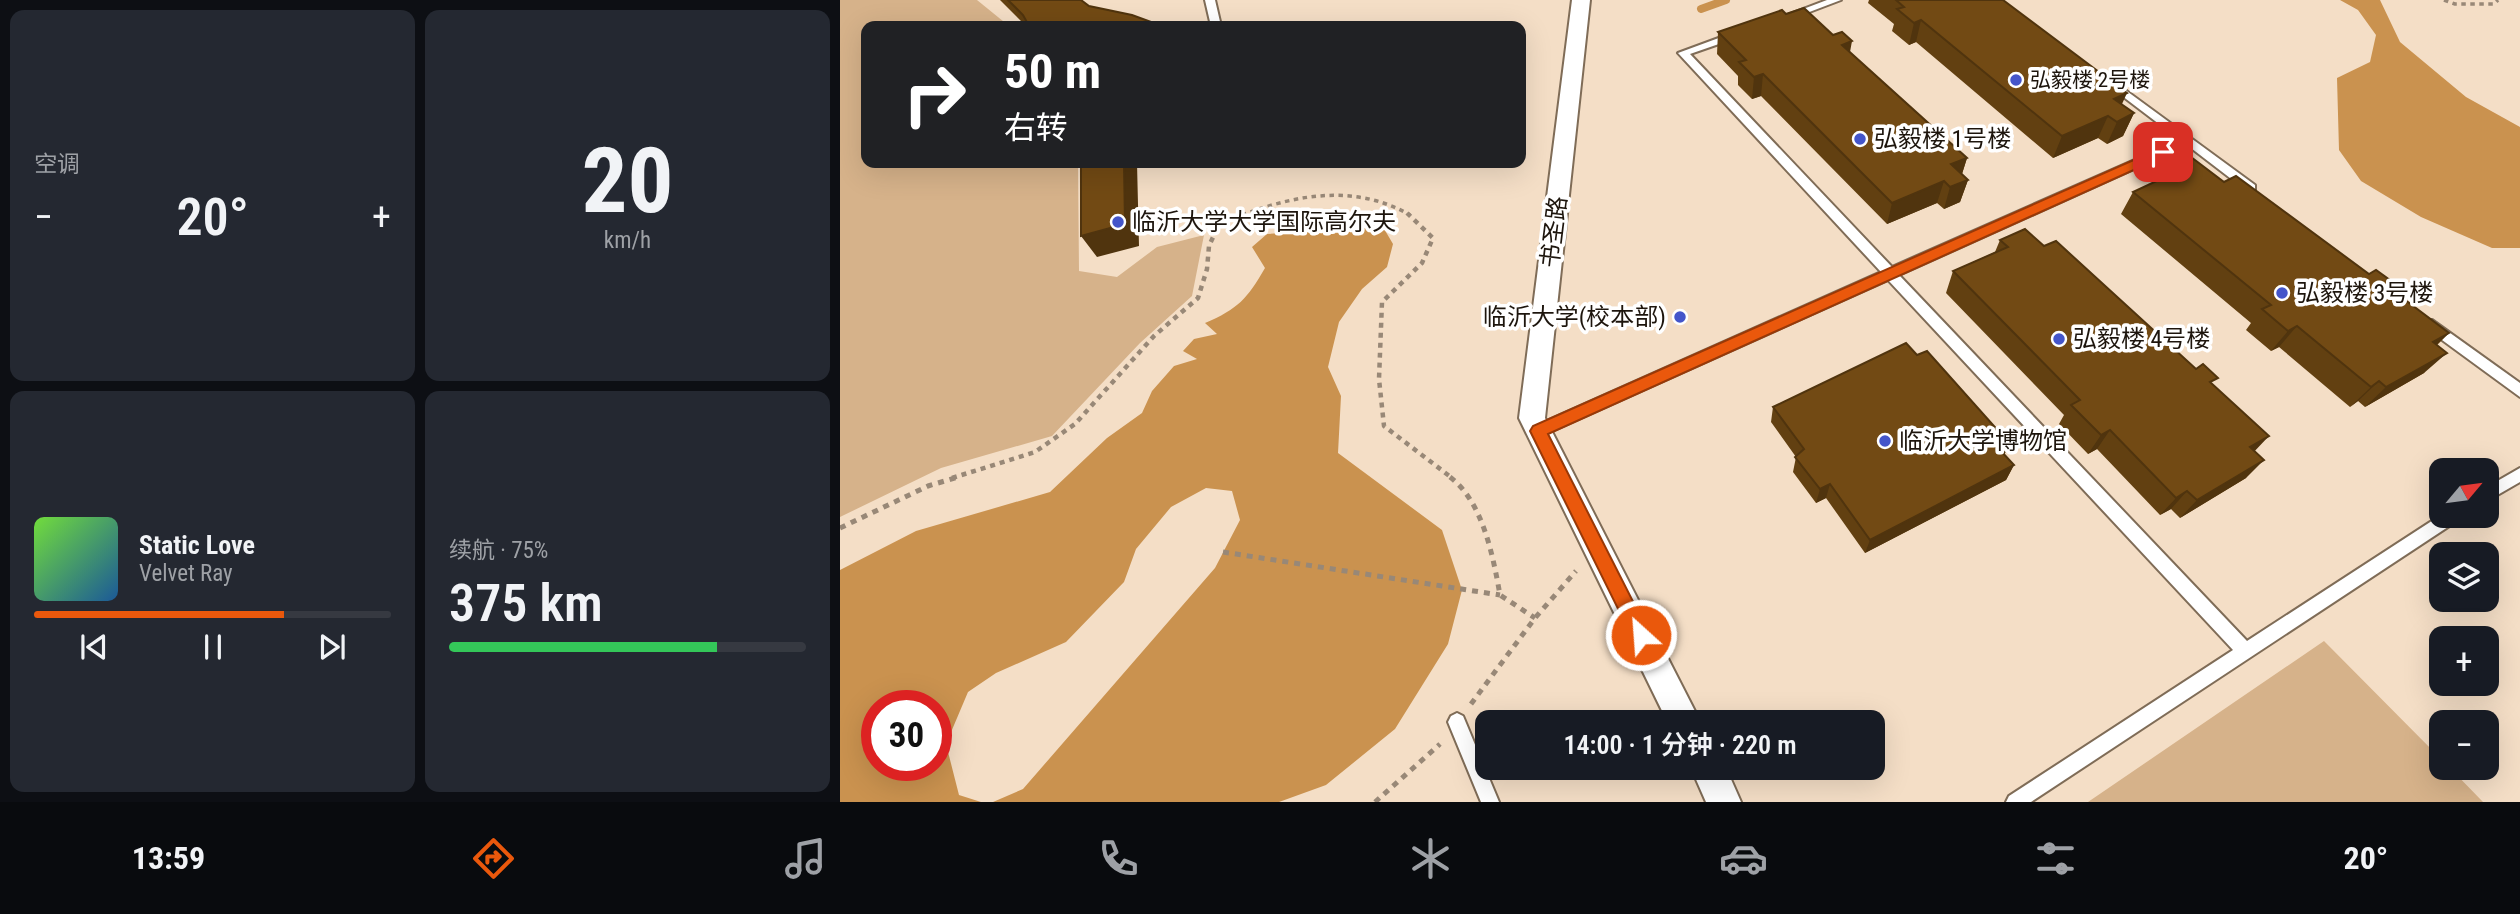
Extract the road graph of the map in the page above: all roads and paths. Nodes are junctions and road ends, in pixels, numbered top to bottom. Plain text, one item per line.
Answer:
1 (1210, 0) edge
2 (1581, 0) edge
3 (1836, 0) edge
4 (2444, 0) edge
5 (2498, 0) edge
6 (1215, 21) edge
7 (1772, 22) edge
8 (1746, 31) edge
9 (2100, 74) edge
10 (2188, 141) junction
11 (2265, 199) edge
12 (1889, 274) junction
13 (2420, 316) edge
14 (2520, 391) edge
15 (1538, 431) junction
16 (2520, 474) edge
17 (2499, 487) edge
18 (840, 528) edge
19 (2434, 528) edge
20 (1597, 547) junction
21 (1223, 552) dead end
22 (1500, 595) junction
23 (1535, 618) junction
24 (2245, 651) junction
25 (1678, 710) edge
26 (1457, 722) junction
27 (1714, 780) edge
28 (1376, 802) edge
29 (1490, 802) edge
30 (1724, 802) edge
31 (2015, 802) edge

1 - 6 lane
2 - 15 street, 书圣路
3 - 7 lane
4 - 5 path
8 - 12 lane
9 - 10 lane
10 - 11 lane
10 - 12 lane
12 - 15 lane
12 - 24 lane
13 - 14 lane
15 - 20 street, 书圣路
16 - 17 lane
18 - 22 path
19 - 24 lane
20 - 23 path
20 - 25 street, 书圣路
21 - 22 path
22 - 23 path
23 - 26 path
24 - 31 lane
26 - 28 path
26 - 29 lane
27 - 30 street

